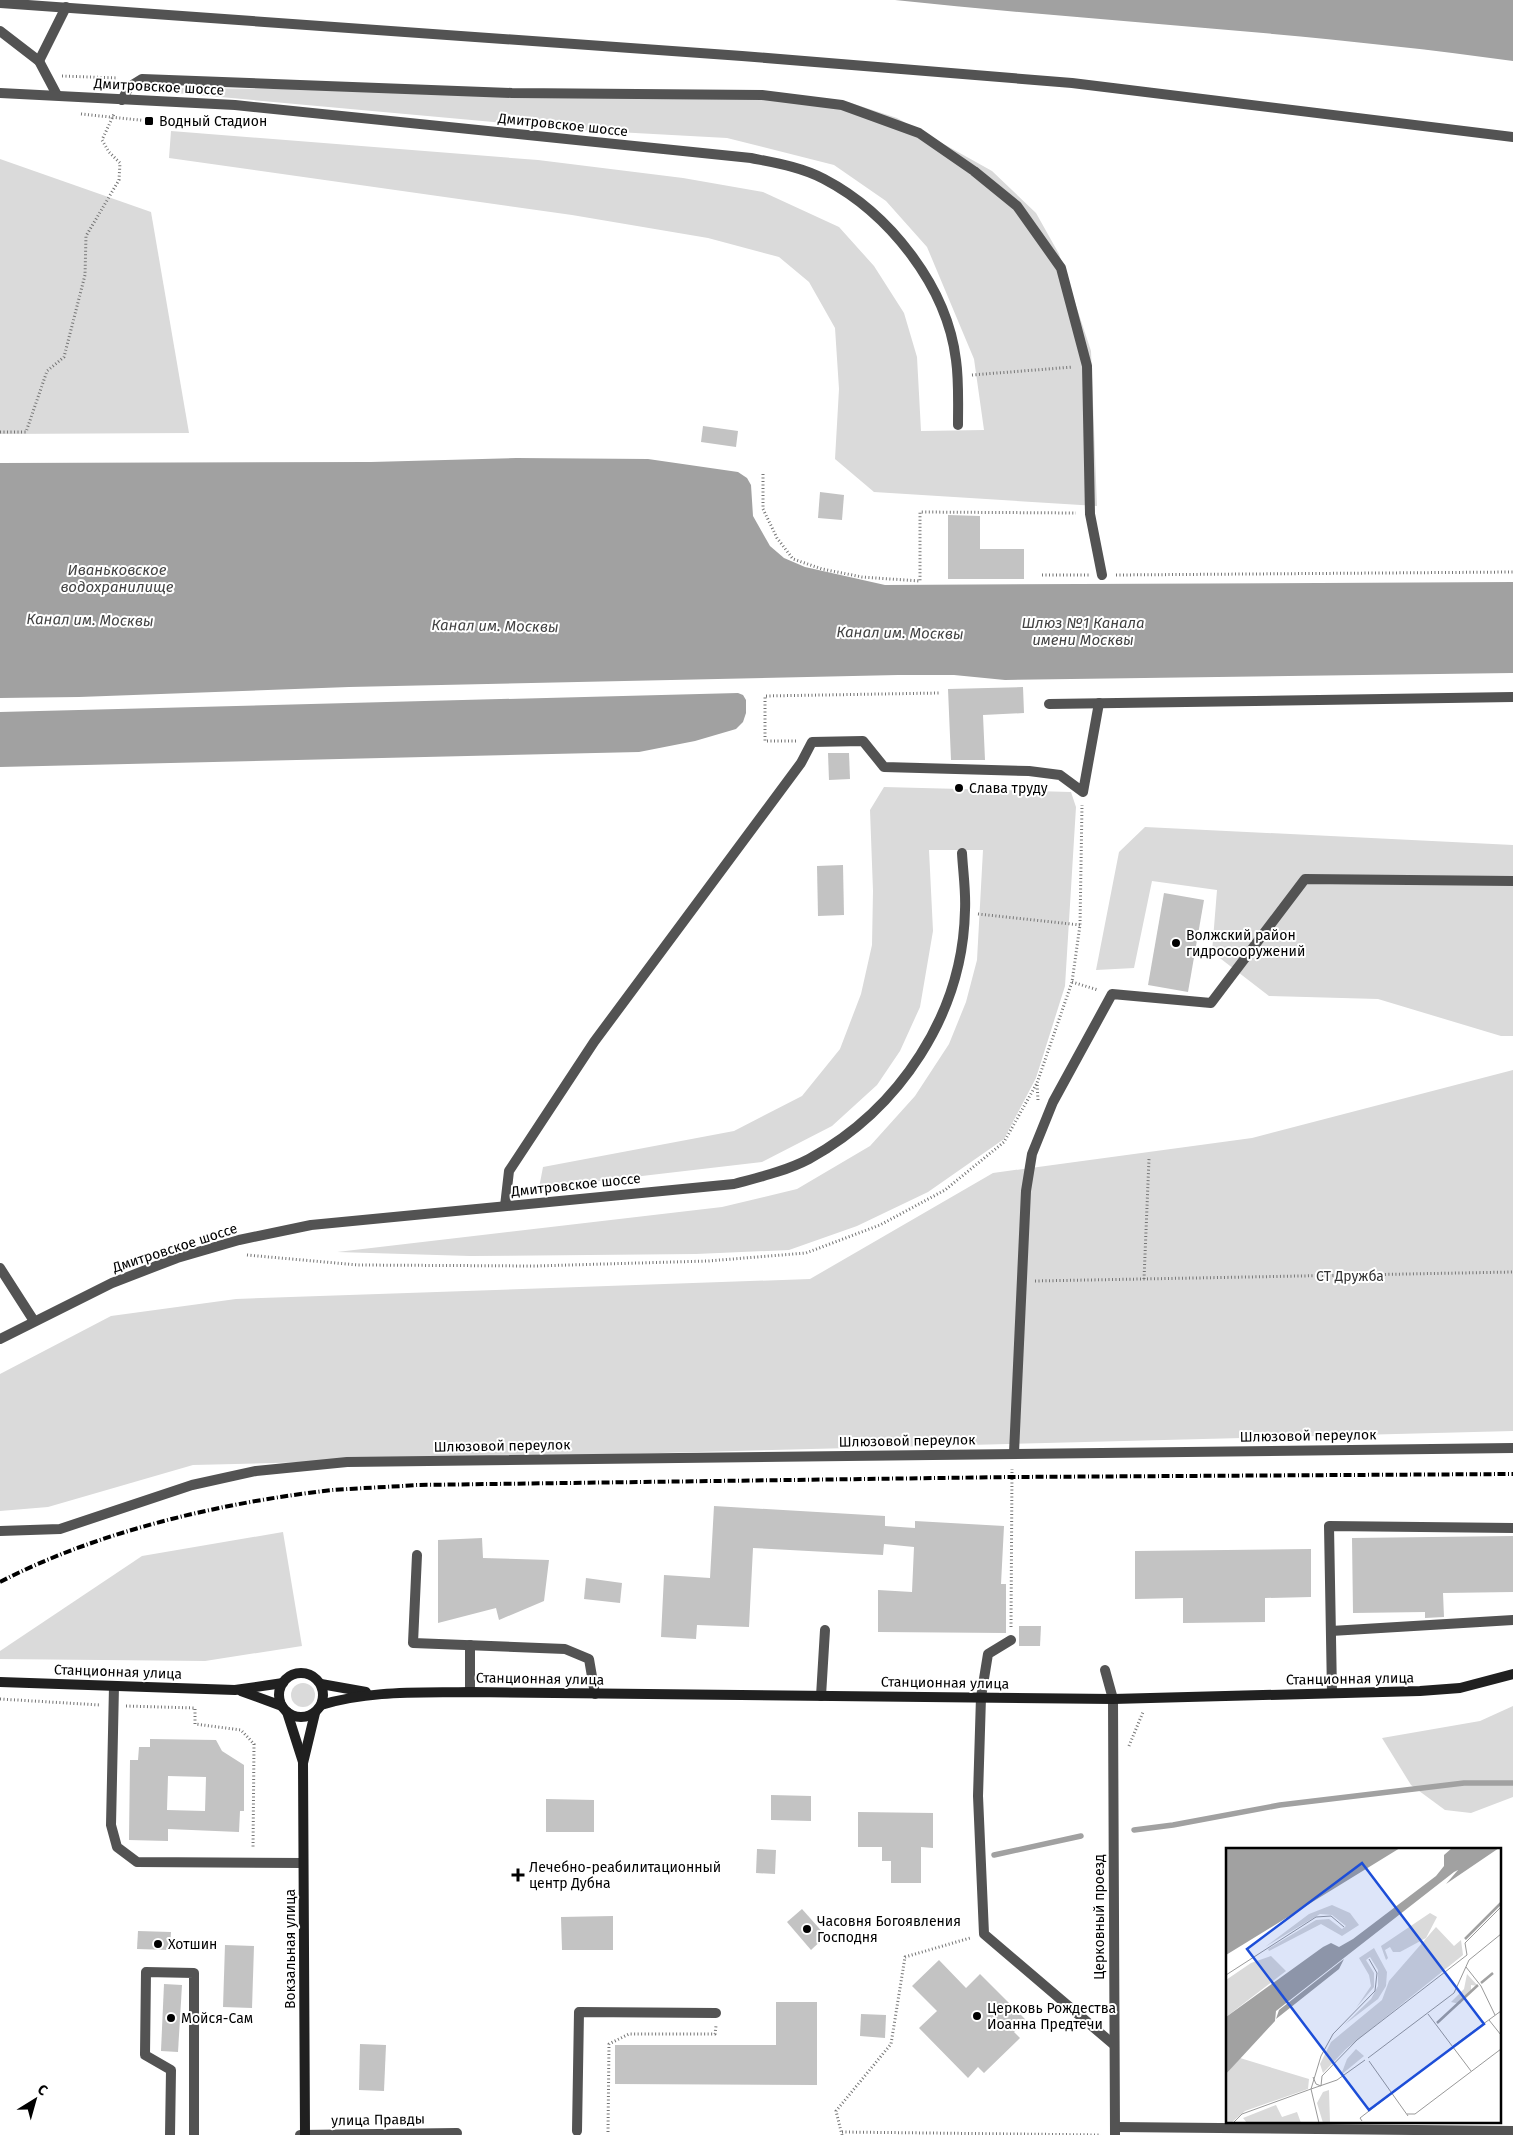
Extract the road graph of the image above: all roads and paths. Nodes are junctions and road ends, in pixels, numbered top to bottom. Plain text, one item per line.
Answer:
1 (0, 3) edge
2 (66, 7) junction
3 (0, 31) edge
4 (39, 61) junction
5 (45, 73) junction
6 (142, 79) junction
7 (0, 93) edge
8 (58, 94) junction
9 (122, 100) junction
10 (81, 114) dead end
11 (112, 117) junction
12 (149, 121) dead end
13 (1513, 137) edge
14 (1087, 366) junction
15 (971, 375) dead end
16 (958, 425) dead end
17 (0, 432) edge
18 (763, 474) dead end
19 (1090, 514) junction
20 (1513, 572) edge
21 (1042, 575) dead end
22 (1102, 575) junction
23 (939, 693) dead end
24 (1513, 696) edge
25 (1099, 703) junction
26 (1049, 704) dead end
27 (812, 742) junction
28 (1083, 792) junction
29 (962, 853) dead end
30 (1513, 881) edge
31 (977, 914) dead end
32 (1080, 925) junction
33 (1072, 982) junction
34 (1112, 994) junction
35 (1037, 1083) junction
36 (1038, 1109) dead end
37 (1149, 1159) dead end
38 (505, 1206) junction
39 (242, 1254) dead end
40 (0, 1268) edge
41 (1513, 1272) edge
42 (1144, 1279) junction
43 (1022, 1281) junction
44 (34, 1321) junction
45 (0, 1339) edge
46 (1513, 1448) edge
47 (1014, 1453) junction
48 (1513, 1528) edge
49 (0, 1531) edge
50 (417, 1555) dead end
51 (1513, 1620) edge
52 (825, 1630) dead end
53 (1330, 1631) junction
54 (1011, 1640) joint
55 (470, 1645) junction
56 (1105, 1670) dead end
57 (1513, 1674) edge
58 (0, 1682) edge
59 (283, 1683) junction
60 (321, 1684) junction
61 (114, 1686) junction
62 (235, 1690) junction
63 (470, 1692) junction
64 (375, 1693) junction
65 (1332, 1693) junction
66 (595, 1694) junction
67 (822, 1696) junction
68 (980, 1698) junction
69 (0, 1699) edge
70 (1113, 1699) junction
71 (113, 1706) junction
72 (285, 1709) junction
73 (318, 1709) junction
74 (303, 1763) junction
75 (253, 1863) junction
76 (303, 1863) junction
77 (984, 1934) junction
78 (716, 2013) joint
79 (1113, 2044) junction
80 (577, 2132) dead end
81 (608, 2132) dead end
82 (1115, 2132) edge
83 (1513, 2132) edge
84 (842, 2133) edge
85 (457, 2134) edge
86 (170, 2135) edge
87 (194, 2135) edge
88 (303, 2135) edge

1 - 2 street
2 - 4 street
2 - 13 street
3 - 4 street
4 - 5 street
5 - 6 path
5 - 8 street
6 - 9 street
6 - 14 street
7 - 8 street, Дмитровское шоссе
8 - 9 street, Дмитровское шоссе
9 - 11 path
9 - 16 street, Дмитровское шоссе
10 - 11 path
11 - 12 path
11 - 17 path
14 - 15 path
14 - 19 street
18 - 19 path
19 - 22 street
20 - 22 path
21 - 22 path
23 - 27 path
24 - 25 street
25 - 26 street
25 - 28 street
27 - 28 street
27 - 38 street
28 - 32 path
29 - 38 street, Дмитровское шоссе
30 - 34 street
31 - 32 path
32 - 33 path
33 - 34 path
33 - 35 path
34 - 43 street
35 - 36 path
35 - 39 path
37 - 42 path
38 - 44 street, Дмитровское шоссе
40 - 44 street
41 - 42 path
42 - 43 path
43 - 47 street
44 - 45 street, Дмитровское шоссе
46 - 47 street, Шлюзовой переулок
47 - 49 street, Шлюзовой переулок
47 - 54 path
48 - 53 street
50 - 55 street
51 - 53 street
52 - 67 street
53 - 65 street
54 - 68 street
55 - 63 street
55 - 66 street
56 - 70 street, Церковный проезд
57 - 65 main road, Станционная улица
58 - 61 main road, Станционная улица
59 - 60 main road
59 - 62 main road, Станционная улица
59 - 72 main road
60 - 64 main road, Станционная улица
60 - 73 main road
61 - 62 main road, Станционная улица
61 - 71 street
62 - 72 main road, Станционная улица
63 - 64 main road, Станционная улица
63 - 66 main road, Станционная улица
64 - 73 main road, Станционная улица
65 - 70 main road, Станционная улица
66 - 67 main road, Станционная улица
67 - 68 main road, Станционная улица
68 - 70 main road, Станционная улица
68 - 77 street
69 - 71 path
70 - 79 street, Церковный проезд
71 - 75 path
71 - 75 street
72 - 73 main road
72 - 74 main road, Вокзальная улица
73 - 74 main road, Вокзальная улица
74 - 76 main road, Вокзальная улица
75 - 76 street
76 - 88 main road, Вокзальная улица
77 - 79 street
77 - 84 path
78 - 80 street
78 - 81 path
79 - 82 street, Церковный проезд
82 - 83 street
82 - 84 path
85 - 88 street, улица Правды
86 - 87 street

